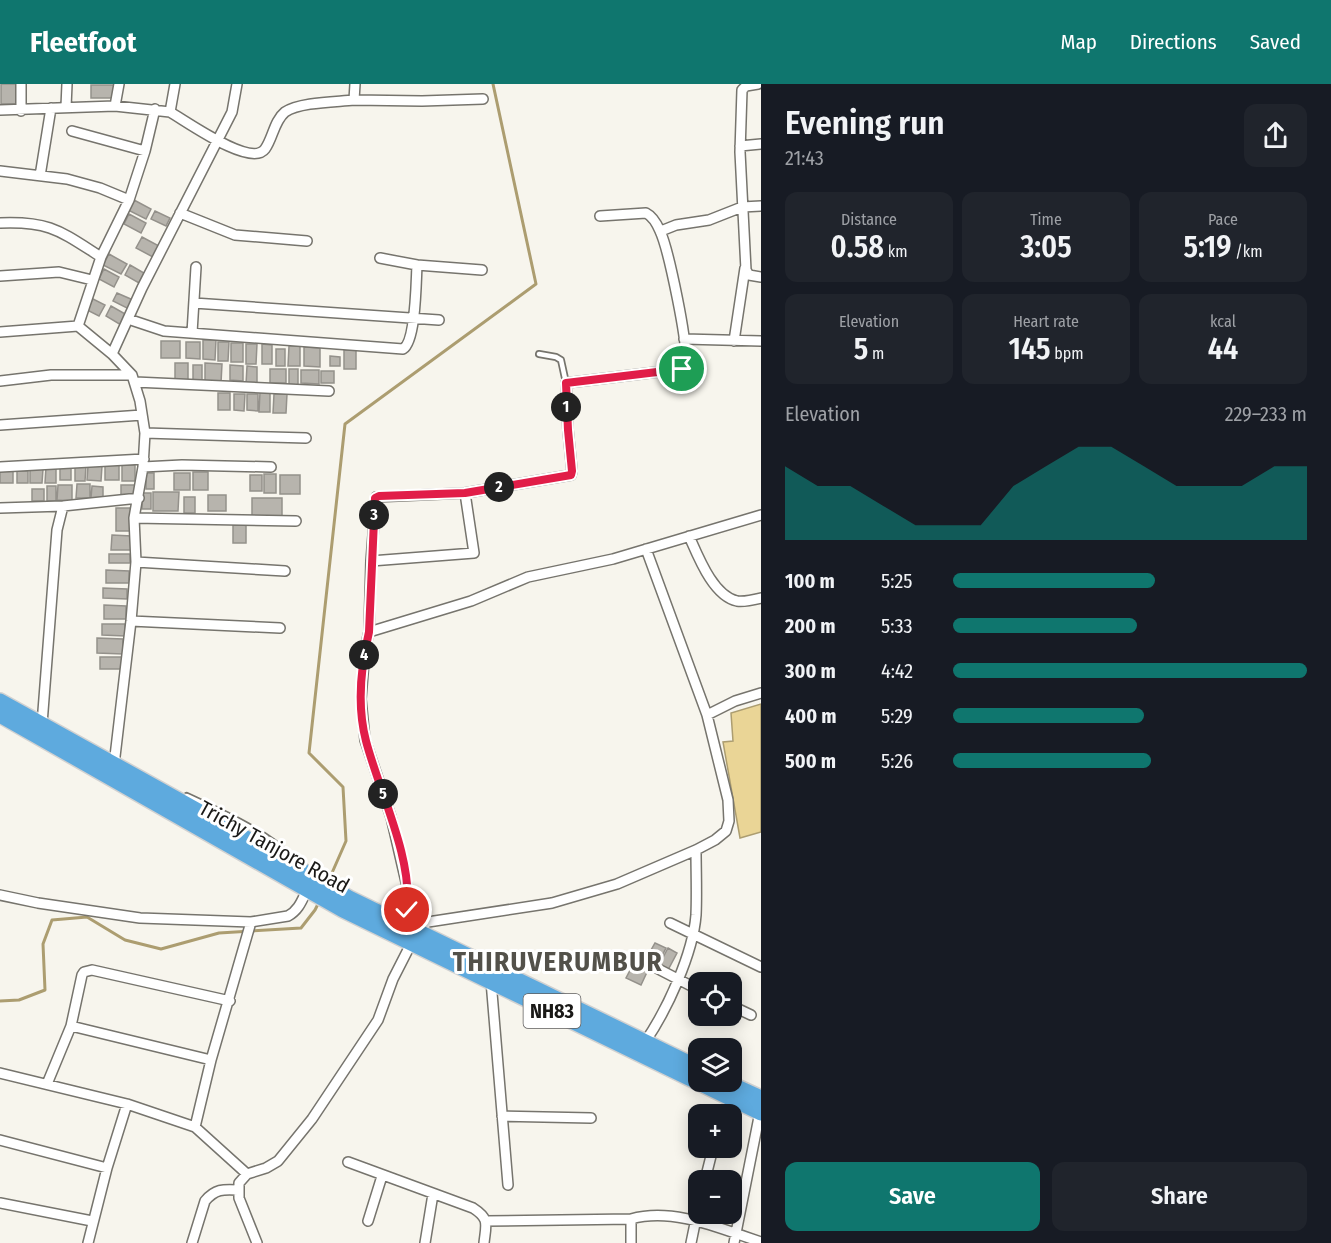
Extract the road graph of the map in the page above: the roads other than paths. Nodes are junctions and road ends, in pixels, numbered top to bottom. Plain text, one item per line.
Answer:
1 (21, 84) edge
2 (67, 84) edge
3 (119, 84) edge
4 (175, 84) edge
5 (237, 84) edge
6 (355, 84) edge
7 (758, 84) edge
8 (483, 99) dead end
9 (354, 100) junction
10 (115, 106) junction
11 (66, 107) junction
12 (51, 108) junction
13 (155, 109) junction
14 (0, 110) edge
15 (21, 111) junction
16 (170, 112) junction
17 (72, 131) dead end
18 (218, 140) junction
19 (761, 144) edge
20 (740, 146) junction
21 (145, 151) junction
22 (0, 171) edge
23 (40, 176) junction
24 (129, 200) junction
25 (761, 206) edge
26 (742, 207) junction
27 (180, 213) junction
28 (600, 216) dead end
29 (0, 223) edge
30 (661, 231) junction
31 (307, 241) dead end
32 (100, 256) junction
33 (380, 258) dead end
34 (417, 265) junction
35 (745, 265) junction
36 (196, 267) dead end
37 (482, 270) dead end
38 (0, 276) edge
39 (761, 277) edge
40 (93, 280) junction
41 (194, 303) junction
42 (413, 318) junction
43 (128, 319) junction
44 (439, 320) dead end
45 (78, 326) junction
46 (0, 332) edge
47 (192, 333) junction
48 (684, 339) junction
49 (734, 341) junction
50 (761, 341) edge
51 (112, 354) junction
52 (539, 354) dead end
53 (134, 379) junction
54 (0, 381) edge
55 (566, 383) junction
56 (329, 391) dead end
57 (142, 415) junction
58 (0, 425) edge
59 (145, 433) junction
60 (306, 438) dead end
61 (143, 463) junction
62 (0, 467) edge
63 (271, 467) dead end
64 (465, 493) junction
65 (139, 498) junction
66 (63, 506) junction
67 (0, 508) edge
68 (761, 515) edge
69 (134, 518) junction
70 (296, 521) dead end
71 (689, 536) junction
72 (646, 549) junction
73 (371, 561) junction
74 (136, 562) junction
75 (285, 571) dead end
76 (761, 598) edge
77 (131, 621) junction
78 (280, 628) dead end
79 (369, 632) junction
80 (761, 693) edge
81 (0, 701) edge
82 (0, 715) edge
83 (707, 715) junction
84 (42, 724) junction
85 (114, 765) junction
86 (696, 850) junction
87 (309, 882) junction
88 (0, 895) edge
89 (346, 904) junction
90 (398, 922) junction
91 (670, 923) dead end
92 (250, 924) junction
93 (693, 934) junction
94 (414, 938) junction
95 (637, 958) dead end
96 (761, 967) edge
97 (678, 980) junction
98 (491, 981) junction
99 (688, 985) edge
100 (230, 1001) junction
101 (742, 1011) edge
102 (751, 1015) dead end
103 (71, 1026) junction
104 (645, 1042) junction
105 (211, 1060) junction
106 (688, 1063) edge
107 (0, 1072) edge
108 (46, 1084) junction
109 (739, 1092) edge
110 (127, 1104) junction
111 (760, 1108) edge
112 (502, 1116) junction
113 (591, 1118) dead end
114 (195, 1127) junction
115 (0, 1140) edge
116 (348, 1162) dead end
117 (107, 1168) junction
118 (247, 1174) junction
119 (382, 1176) junction
120 (508, 1185) dead end
121 (238, 1190) junction
122 (433, 1194) junction
123 (0, 1203) edge
124 (631, 1219) junction
125 (688, 1220) edge
126 (92, 1221) junction
127 (368, 1221) dead end
128 (486, 1221) junction
129 (694, 1224) edge
130 (702, 1224) edge
131 (734, 1238) edge
132 (761, 1242) edge
133 (88, 1243) edge
134 (192, 1243) edge
135 (257, 1243) edge
136 (425, 1243) edge
137 (484, 1243) edge
138 (631, 1243) edge
139 (691, 1243) edge

1 - 15 street
2 - 11 street
3 - 10 street
4 - 16 street
5 - 18 street
6 - 9 street
7 - 20 street
8 - 9 street
9 - 18 street
10 - 11 street
10 - 13 street
11 - 12 street
12 - 15 street
12 - 23 street
13 - 16 street
13 - 21 street
14 - 15 street
16 - 18 street
17 - 21 street
18 - 27 street
19 - 20 street
20 - 26 street
21 - 24 street
22 - 23 street
23 - 24 street
24 - 32 street
25 - 26 street
26 - 30 street
26 - 35 street
27 - 31 street
27 - 43 street
28 - 30 street
29 - 32 street
30 - 48 street
32 - 40 street
33 - 34 street
34 - 37 street
34 - 42 street
35 - 39 street
35 - 49 street
36 - 41 street
38 - 40 street
40 - 45 street
41 - 42 street
41 - 47 street
42 - 44 street
42 - 47 street
43 - 47 street
43 - 51 street
45 - 46 street
45 - 51 street
48 - 49 street
48 - 55 street
49 - 50 street
51 - 53 street
52 - 55 lane
53 - 54 street
53 - 56 street
53 - 57 street
55 - 64 street
57 - 58 street
57 - 59 street
59 - 60 street
59 - 61 street
61 - 62 street
61 - 63 street
61 - 65 street
64 - 73 street
64 - 73 street
65 - 66 street
65 - 69 street
66 - 67 street
66 - 84 street
68 - 71 street
69 - 70 street
69 - 74 street
71 - 72 street
71 - 76 street
72 - 79 street
72 - 83 street
73 - 79 street
74 - 75 street
74 - 77 street
77 - 78 street
77 - 85 street
79 - 90 street
80 - 83 street
81 - 84 highway, Trichy Tanjore Road / NH83
82 - 87 highway, Trichy Tanjore Road / NH83
83 - 86 street
84 - 85 highway, Trichy Tanjore Road / NH83
85 - 87 highway, Trichy Tanjore Road / NH83
86 - 93 street
86 - 94 street
87 - 89 highway, Trichy Tanjore Road / NH83
87 - 92 street
88 - 92 street
89 - 90 highway, Trichy Tanjore Road / NH83
89 - 94 highway, Trichy Tanjore Road / NH83
90 - 94 highway, Trichy Tanjore Road / NH83
91 - 93 street
92 - 100 street
93 - 96 street
93 - 97 street
94 - 98 highway, Trichy Tanjore Road / NH83
94 - 104 highway, Trichy Tanjore Road / NH83
94 - 118 street
95 - 97 street
97 - 99 street
97 - 104 street
98 - 111 highway, Trichy Tanjore Road / NH83
98 - 112 street
100 - 103 street
100 - 105 street
101 - 102 street
103 - 105 street
103 - 108 street
104 - 106 highway, Trichy Tanjore Road / NH83
105 - 114 street
107 - 108 street
108 - 110 street
109 - 111 highway
110 - 114 street
110 - 117 street
111 - 131 street
112 - 113 street
112 - 120 street
114 - 118 street
115 - 117 street
116 - 119 street
117 - 126 street
118 - 121 street
119 - 122 street
119 - 127 street
121 - 134 street
121 - 135 street
122 - 128 street
122 - 136 street
123 - 126 street
124 - 125 street
124 - 128 street
124 - 138 street
126 - 133 street
128 - 137 street
129 - 139 street
130 - 131 street
131 - 132 street

